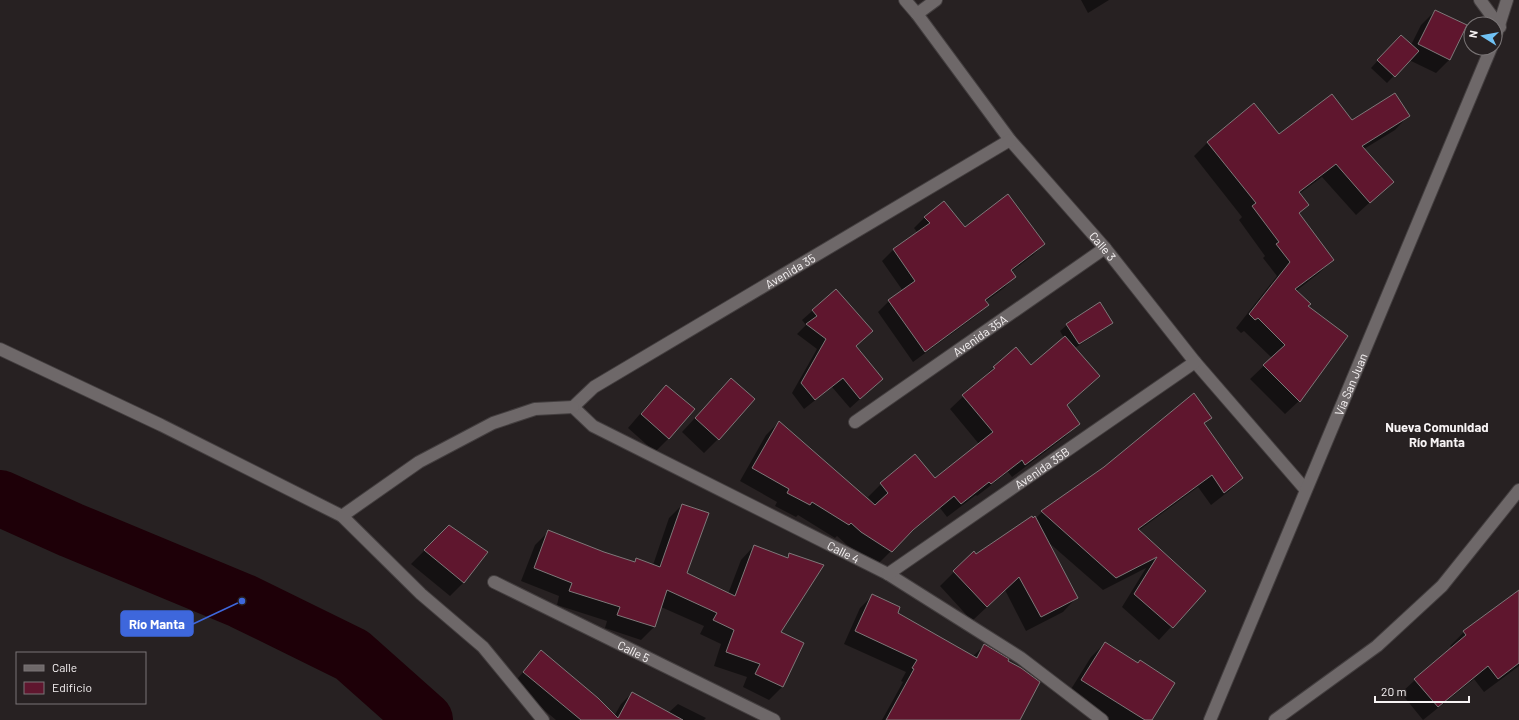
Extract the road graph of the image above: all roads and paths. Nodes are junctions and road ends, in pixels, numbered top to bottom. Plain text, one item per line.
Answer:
1 (905, 0) edge
2 (936, 0) edge
3 (1480, 0) edge
4 (1507, 0) edge
5 (917, 14) junction
6 (1488, 16) edge
7 (1502, 16) edge
8 (1488, 56) edge
9 (1010, 140) junction
10 (1105, 248) junction
11 (0, 349) edge
12 (1195, 362) junction
13 (573, 407) junction
14 (855, 422) dead end
15 (1305, 489) junction
16 (1519, 490) edge
17 (342, 516) junction
18 (888, 574) junction
19 (494, 582) dead end
20 (543, 720) edge
21 (774, 720) edge
22 (1102, 720) edge
23 (1210, 720) edge
24 (1275, 720) edge

1 - 5 street, Calle 3
2 - 5 street
3 - 6 street
4 - 7 street
5 - 9 street, Calle 3
8 - 15 street, Vía San Juan
9 - 10 street, Calle 3
9 - 13 street, Avenida 35
10 - 12 street, Calle 3
10 - 14 street, Avenida 35A
11 - 17 street
12 - 15 street, Calle 3
12 - 18 street, Avenida 35B
13 - 17 street
13 - 18 street, Calle 4
15 - 23 street, Vía San Juan
16 - 24 street
17 - 20 street
18 - 22 street, Calle 4
19 - 21 street, Calle 5

